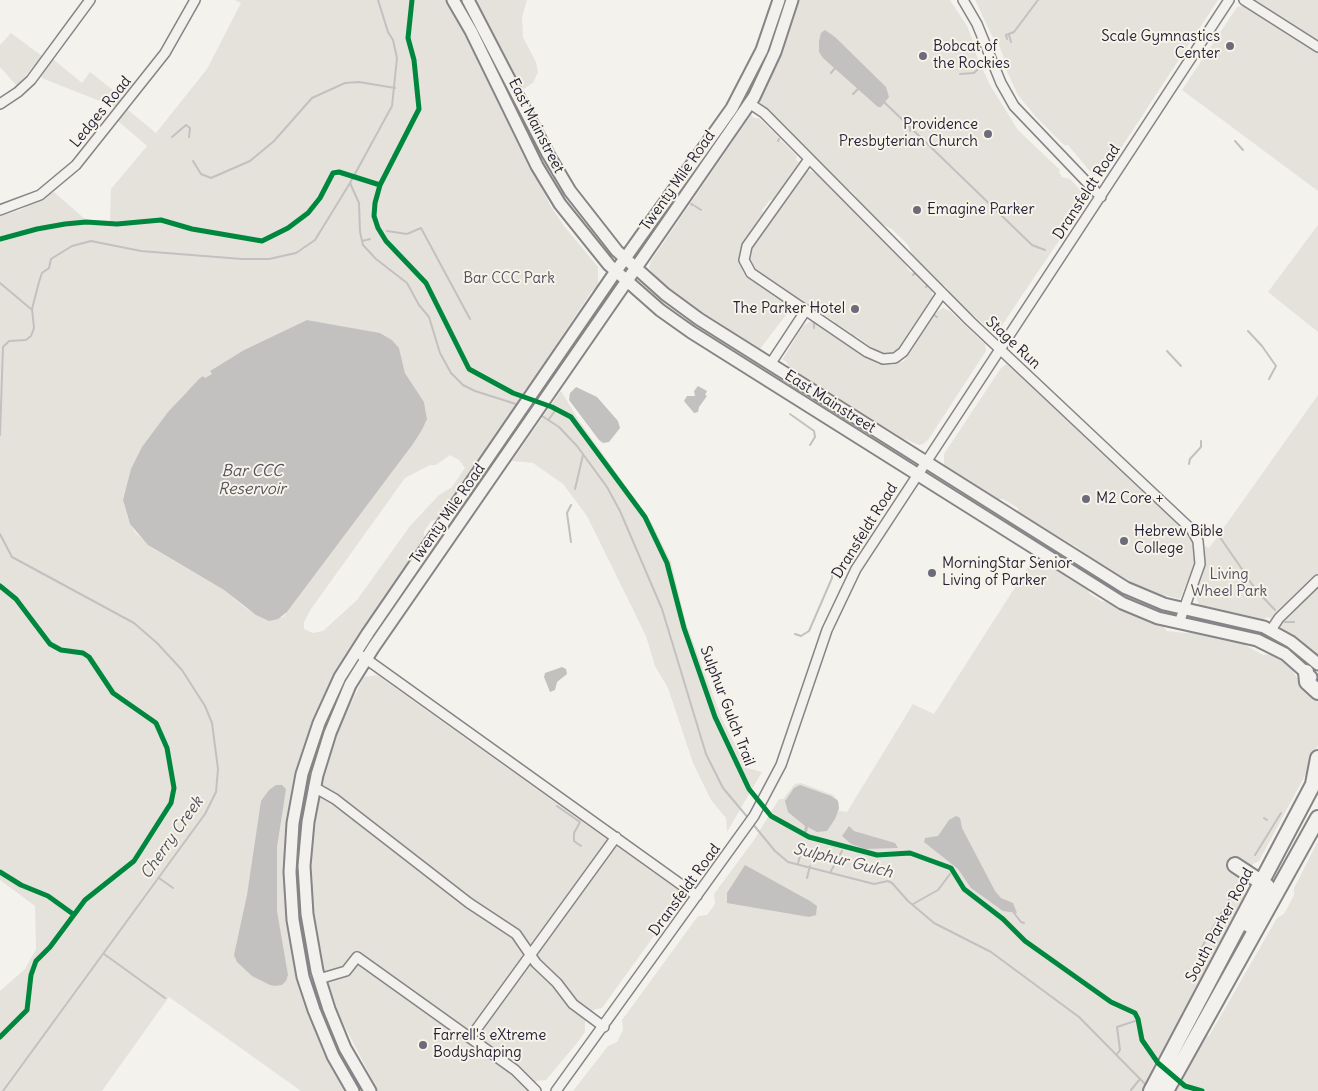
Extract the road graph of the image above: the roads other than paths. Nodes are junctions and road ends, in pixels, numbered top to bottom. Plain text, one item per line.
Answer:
1 (90, 0) edge
2 (195, 0) edge
3 (453, 0) edge
4 (468, 0) edge
5 (779, 0) edge
6 (792, 0) edge
7 (962, 0) edge
8 (1229, 0) edge
9 (1244, 0) edge
10 (1318, 47) edge
11 (749, 103) junction
12 (0, 104) edge
13 (809, 159) junction
14 (1101, 197) junction
15 (0, 210) edge
16 (624, 258) junction
17 (636, 270) junction
18 (616, 271) junction
19 (627, 282) junction
20 (942, 293) junction
21 (806, 310) junction
22 (1000, 348) junction
23 (771, 364) junction
24 (926, 462) junction
25 (917, 474) junction
26 (1318, 580) edge
27 (1101, 590) junction
28 (1146, 598) junction
29 (1184, 608) junction
30 (1179, 623) junction
31 (1212, 629) junction
32 (1271, 630) junction
33 (356, 652) junction
34 (366, 659) junction
35 (1318, 664) edge
36 (1306, 672) junction
37 (1318, 683) edge
38 (1318, 692) edge
39 (324, 711) junction
40 (1318, 758) edge
41 (1315, 780) edge
42 (314, 787) junction
43 (1302, 805) junction
44 (1318, 818) edge
45 (616, 837) junction
46 (1241, 867) junction
47 (1262, 881) junction
48 (697, 896) junction
49 (1249, 903) junction
50 (292, 911) junction
51 (531, 955) junction
52 (1233, 972) junction
53 (319, 979) junction
54 (604, 1027) junction
55 (1188, 1036) junction
56 (470, 1038) junction
57 (353, 1091) edge
58 (370, 1091) edge
59 (536, 1091) edge
60 (556, 1091) edge
61 (1151, 1091) edge
62 (1166, 1091) edge

1 - 12 street
2 - 15 street, Ledges Road
3 - 18 main road, East Mainstreet
4 - 16 main road, East Mainstreet
5 - 16 main road, Twenty Mile Road
6 - 11 main road, Twenty Mile Road
7 - 14 street
8 - 14 street, Dransfeldt Road
9 - 10 street
11 - 13 street, Stage Run
11 - 17 main road, Twenty Mile Road
13 - 20 street, Stage Run
13 - 21 street
14 - 22 street, Dransfeldt Road
16 - 17 main road, East Mainstreet
16 - 18 main road, Twenty Mile Road
17 - 19 main road, Twenty Mile Road
17 - 23 main road, East Mainstreet
18 - 19 main road, East Mainstreet
18 - 33 main road, Twenty Mile Road
19 - 25 main road, East Mainstreet
19 - 34 main road, Twenty Mile Road
20 - 21 street
20 - 22 street, Stage Run
21 - 23 street
22 - 24 street, Dransfeldt Road
22 - 29 street, Stage Run
23 - 24 main road, East Mainstreet
24 - 25 street, Dransfeldt Road
24 - 28 main road, East Mainstreet
25 - 27 main road, East Mainstreet
25 - 48 street, Dransfeldt Road
26 - 32 street
27 - 28 main road
27 - 30 main road, East Mainstreet
28 - 29 main road, East Mainstreet
29 - 30 street, Stage Run
29 - 32 main road, East Mainstreet
30 - 31 main road, East Mainstreet
31 - 32 main road
31 - 36 main road, East Mainstreet
32 - 35 main road, East Mainstreet
33 - 34 street
33 - 39 main road, Twenty Mile Road
34 - 42 main road, Twenty Mile Road
34 - 45 street
36 - 37 main road, East Mainstreet
36 - 38 highway
39 - 42 main road
39 - 50 main road, Twenty Mile Road
40 - 41 highway, South Parker Road
41 - 43 highway, South Parker Road
42 - 51 street
42 - 53 main road, Twenty Mile Road
43 - 46 highway
43 - 47 highway, South Parker Road
44 - 52 highway, South Parker Road
45 - 48 street
45 - 51 street
46 - 47 highway
46 - 49 highway
47 - 49 highway, South Parker Road
47 - 52 highway
48 - 54 street, Dransfeldt Road
49 - 55 highway, South Parker Road
50 - 53 main road
50 - 57 main road, Twenty Mile Road
51 - 54 street
51 - 56 street
52 - 55 highway, South Parker Road
53 - 56 street
53 - 58 main road, Twenty Mile Road
54 - 60 street, Dransfeldt Road
55 - 61 highway, South Parker Road
55 - 62 highway, South Parker Road
56 - 59 street

